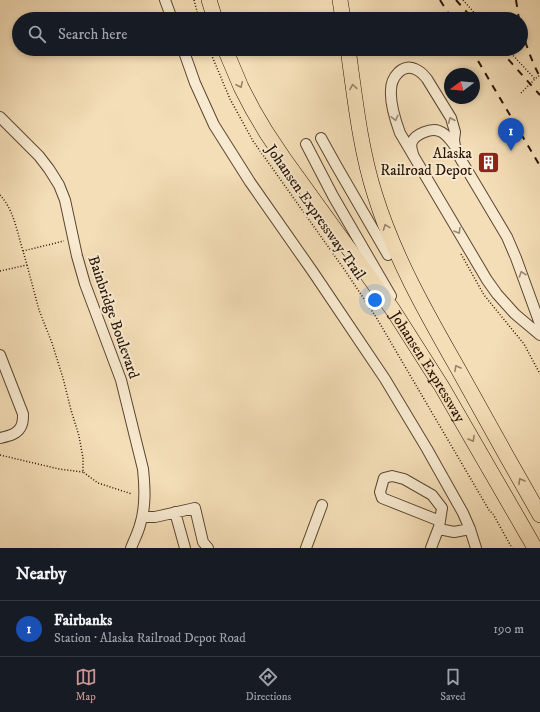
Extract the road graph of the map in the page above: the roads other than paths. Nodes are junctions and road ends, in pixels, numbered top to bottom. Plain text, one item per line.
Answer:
1 (165, 0) edge
2 (209, 0) edge
3 (340, 0) edge
4 (169, 12) edge
5 (212, 12) edge
6 (342, 12) edge
7 (185, 56) edge
8 (228, 56) edge
9 (349, 56) edge
10 (0, 117) edge
11 (321, 138) dead end
12 (306, 144) dead end
13 (455, 146) junction
14 (413, 156) junction
15 (379, 205) junction
16 (363, 211) junction
17 (388, 255) dead end
18 (540, 324) edge
19 (540, 335) edge
20 (0, 355) edge
21 (442, 387) junction
22 (0, 438) edge
23 (322, 505) dead end
24 (175, 512) junction
25 (540, 515) edge
26 (142, 517) junction
27 (439, 525) junction
28 (470, 529) junction
29 (131, 548) edge
30 (185, 548) edge
31 (208, 548) edge
32 (306, 548) edge
33 (431, 548) edge
34 (476, 548) edge
35 (535, 548) edge

1 - 4 street
2 - 5 highway
3 - 6 highway
7 - 28 street
8 -> 21 highway, Johansen Expressway
15 -> 9 highway, Johansen Expressway
10 - 26 street, Bainbridge Boulevard
11 - 16 street
12 - 21 street
13 - 14 street
13 -> 14 street
18 -> 13 street
14 -> 19 street
15 - 16 street
25 -> 15 highway, Johansen Expressway
16 - 17 street
20 - 22 street
21 -> 35 highway, Johansen Expressway
23 - 32 street
24 - 26 street
24 - 30 street
24 - 31 street
26 - 29 street, Bainbridge Boulevard
27 - 27 street
27 - 28 street
27 - 33 street
28 - 34 street

